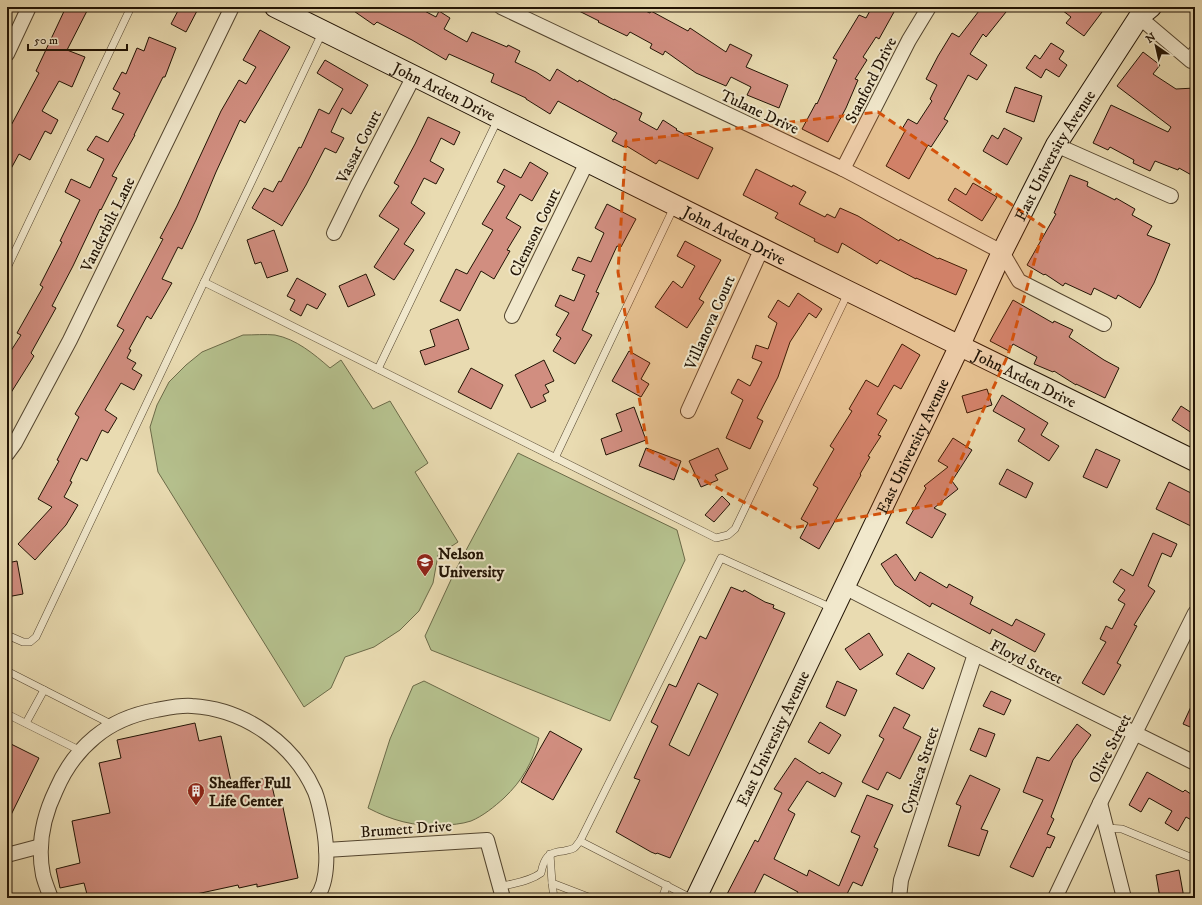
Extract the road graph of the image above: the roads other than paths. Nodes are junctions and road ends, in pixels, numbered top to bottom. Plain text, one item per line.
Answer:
1 (29, 7) edge
2 (130, 7) edge
3 (232, 7) edge
4 (275, 7) edge
5 (501, 7) edge
6 (929, 7) edge
7 (1145, 12) edge
8 (323, 31) junction
9 (1195, 53) edge
10 (7, 54) edge
11 (414, 76) junction
12 (498, 118) junction
13 (1056, 145) junction
14 (587, 162) junction
15 (843, 169) junction
16 (1171, 196) dead end
17 (675, 205) junction
18 (334, 233) dead end
19 (762, 248) junction
20 (1002, 252) junction
21 (7, 268) edge
22 (204, 282) junction
23 (848, 291) junction
24 (512, 316) dead end
25 (1104, 324) dead end
26 (960, 345) junction
27 (378, 369) junction
28 (688, 411) dead end
29 (7, 454) edge
30 (555, 458) junction
31 (1195, 461) edge
32 (844, 587) junction
33 (834, 609) junction
34 (1195, 613) edge
35 (7, 635) edge
36 (975, 654) junction
37 (7, 671) edge
38 (44, 690) junction
39 (7, 714) edge
40 (26, 723) junction
41 (113, 725) junction
42 (1136, 734) junction
43 (81, 751) junction
44 (1195, 763) edge
45 (1100, 803) junction
46 (1106, 828) junction
47 (580, 841) junction
48 (41, 846) junction
49 (326, 850) junction
50 (550, 854) junction
51 (7, 855) edge
52 (1195, 859) edge
53 (552, 883) junction
54 (667, 885) junction
55 (502, 892) edge
56 (51, 898) edge
57 (316, 898) edge
58 (554, 898) edge
59 (591, 898) edge
60 (662, 898) edge
61 (692, 898) edge
62 (696, 898) edge
63 (899, 898) edge
64 (1055, 898) edge
65 (1124, 898) edge

1 - 10 street
2 - 21 lane
3 - 29 street, Vanderbilt Lane
4 - 8 street, John Arden Drive
5 - 15 street, Tulane Drive
6 - 15 street, Stanford Drive
7 - 9 street
7 - 13 street, East University Avenue
8 - 11 street, John Arden Drive
8 - 22 lane
11 - 12 street, John Arden Drive
11 - 18 street, Vassar Court
12 - 14 street, John Arden Drive
12 - 27 lane
13 - 16 street
13 - 20 street, East University Avenue
14 - 17 street, John Arden Drive
14 - 24 street, Clemson Court
15 - 20 street, Tulane Drive
17 - 19 street, John Arden Drive
17 - 30 lane
19 - 23 street, John Arden Drive
19 - 28 street, Villanova Court
20 - 25 street
20 - 26 street, East University Avenue
22 - 27 lane
22 - 35 lane
23 - 26 street, John Arden Drive
23 - 30 lane
26 - 31 street, John Arden Drive
26 - 32 street, East University Avenue
27 - 30 lane
32 - 33 street, East University Avenue
32 - 36 street, Floyd Street
33 - 47 lane
33 - 62 street, East University Avenue
34 - 42 street, Olive Street
36 - 42 street, Floyd Street
36 - 63 street, Cynisca Street
37 - 38 lane
38 - 40 lane
38 - 41 lane
39 - 40 lane
40 - 43 lane
41 - 43 street
41 - 49 street
42 - 44 street, Floyd Street
42 - 45 street, Olive Street
43 - 48 street
45 - 46 street
45 - 64 street, Olive Street
46 - 52 lane
46 - 65 street
47 - 50 lane
47 - 54 lane
48 - 51 street
48 - 56 street
49 - 55 street, Brumett Drive
49 - 57 street
50 - 53 lane
50 - 55 lane
53 - 58 lane
53 - 59 lane
54 - 60 lane
54 - 61 lane

